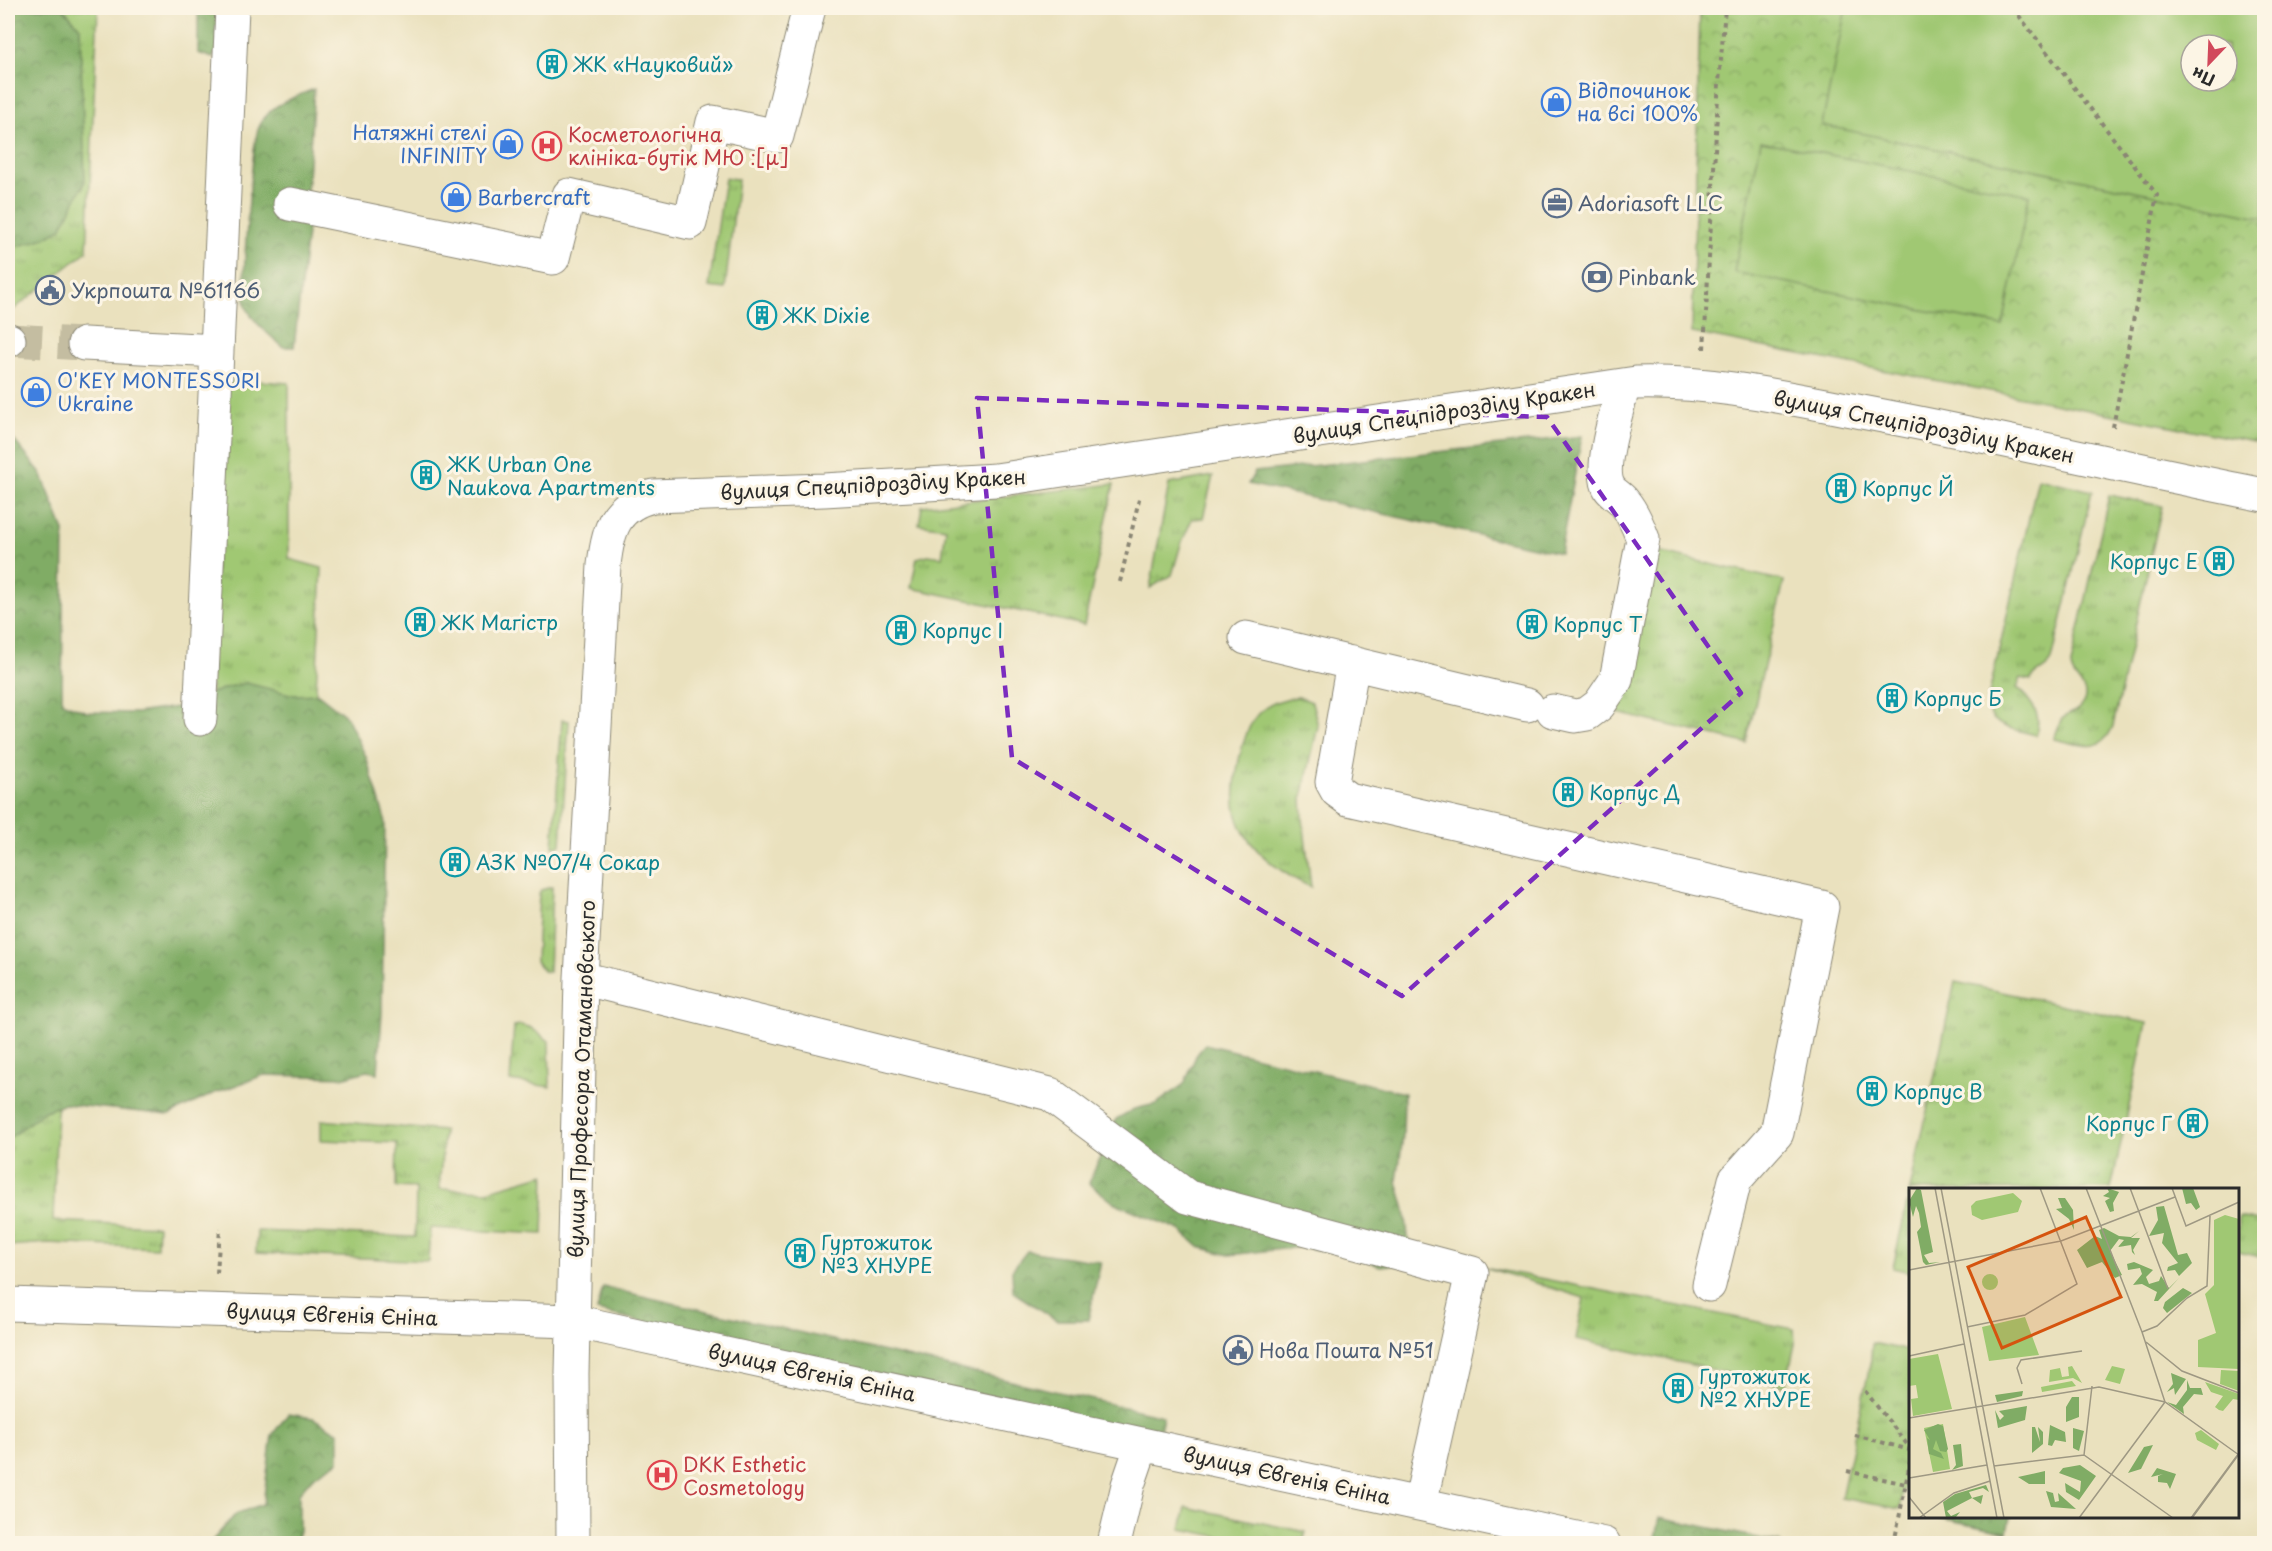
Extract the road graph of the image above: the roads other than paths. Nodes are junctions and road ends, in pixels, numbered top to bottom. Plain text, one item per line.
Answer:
1 (232, 8) edge
2 (809, 8) edge
3 (290, 204) dead end
4 (84, 344) tunnel mouth
5 (217, 351) junction
6 (1624, 385) junction
7 (2265, 495) edge
8 (621, 511) joint
9 (1246, 638) dead end
10 (1353, 663) junction
11 (200, 719) dead end
12 (581, 978) junction
13 (1709, 1285) dead end
14 (8, 1304) edge
15 (573, 1321) junction
16 (1142, 1444) junction
17 (1420, 1504) junction
18 (573, 1544) edge
19 (1114, 1544) edge
20 (1604, 1544) edge

1 - 5 street
2 - 3 street
4 - 5 street
5 - 11 street
6 - 7 street, вулиця Спецпідрозділу Кракен
6 - 8 street, вулиця Спецпідрозділу Кракен
6 - 10 street
8 - 12 street, вулиця Професора Отамановського
9 - 10 street
10 - 13 street
12 - 15 street, вулиця Професора Отамановського
12 - 17 street
14 - 15 street, вулиця Євгенія Єніна
15 - 16 street, вулиця Євгенія Єніна
15 - 18 street, вулиця Професора Отамановського
16 - 17 street, вулиця Євгенія Єніна
16 - 19 street
17 - 20 street, вулиця Євгенія Єніна

